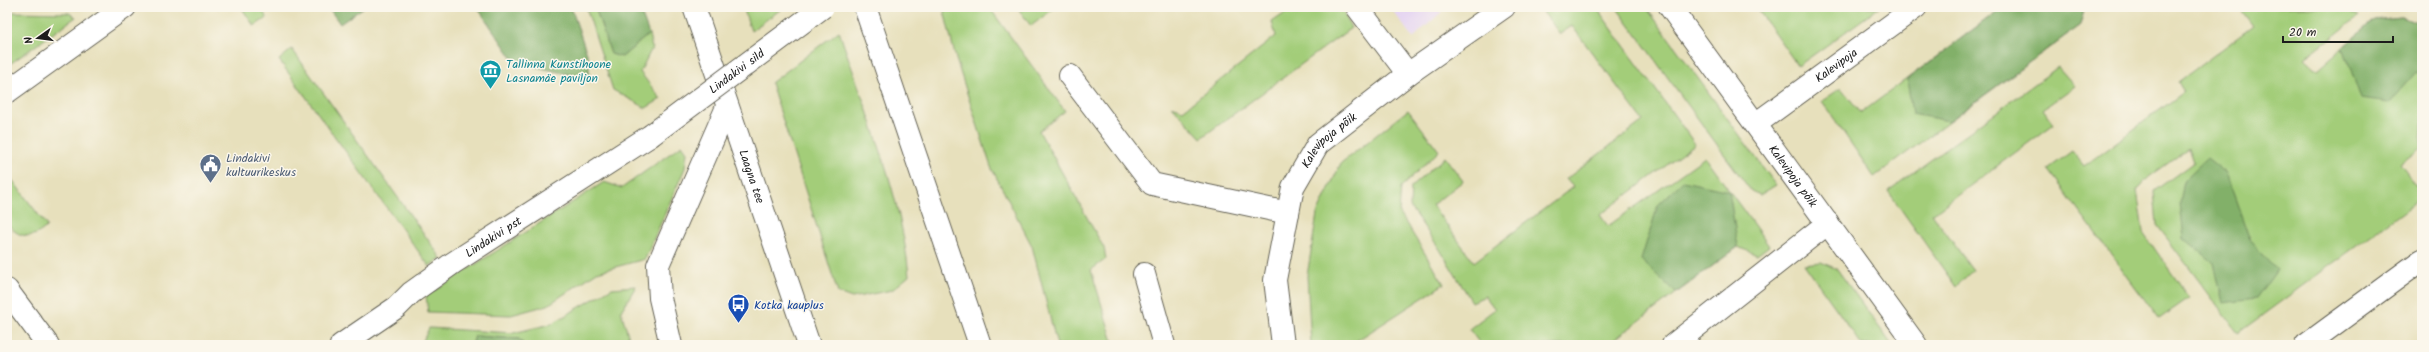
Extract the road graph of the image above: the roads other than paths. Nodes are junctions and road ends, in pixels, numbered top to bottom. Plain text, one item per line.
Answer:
1 (125, 7) edge
2 (694, 7) edge
3 (823, 7) edge
4 (865, 7) edge
5 (1357, 7) edge
6 (1504, 7) edge
7 (1670, 7) edge
8 (1916, 7) edge
9 (1408, 74) junction
10 (1070, 76) dead end
11 (7, 92) edge
12 (727, 107) junction
13 (1757, 123) junction
14 (650, 136) joint
15 (1288, 213) junction
16 (1828, 223) junction
17 (2422, 260) edge
18 (1144, 274) dead end
19 (11, 304) edge
20 (48, 345) edge
21 (341, 345) edge
22 (671, 345) edge
23 (809, 345) edge
24 (980, 345) edge
25 (1164, 345) edge
26 (1283, 345) edge
27 (1673, 345) edge
28 (1916, 345) edge
29 (2306, 345) edge

1 - 11 street
2 - 12 street, Laagna tee
3 - 14 street, Lindakivi sild, bridge
4 - 24 street
5 - 9 street
6 - 9 street, Kalevipoja põik
7 - 13 street, Kalevipoja põik
8 - 13 street, Kalevipoja
9 - 15 street, Kalevipoja põik
10 - 15 street
12 - 22 street
12 - 23 street, Laagna tee
13 - 16 street, Kalevipoja põik
14 - 21 street, Lindakivi pst
15 - 26 street, Kalevipoja põik
16 - 27 street
16 - 28 street, Kalevipoja põik
17 - 29 street
18 - 25 street
19 - 20 street

